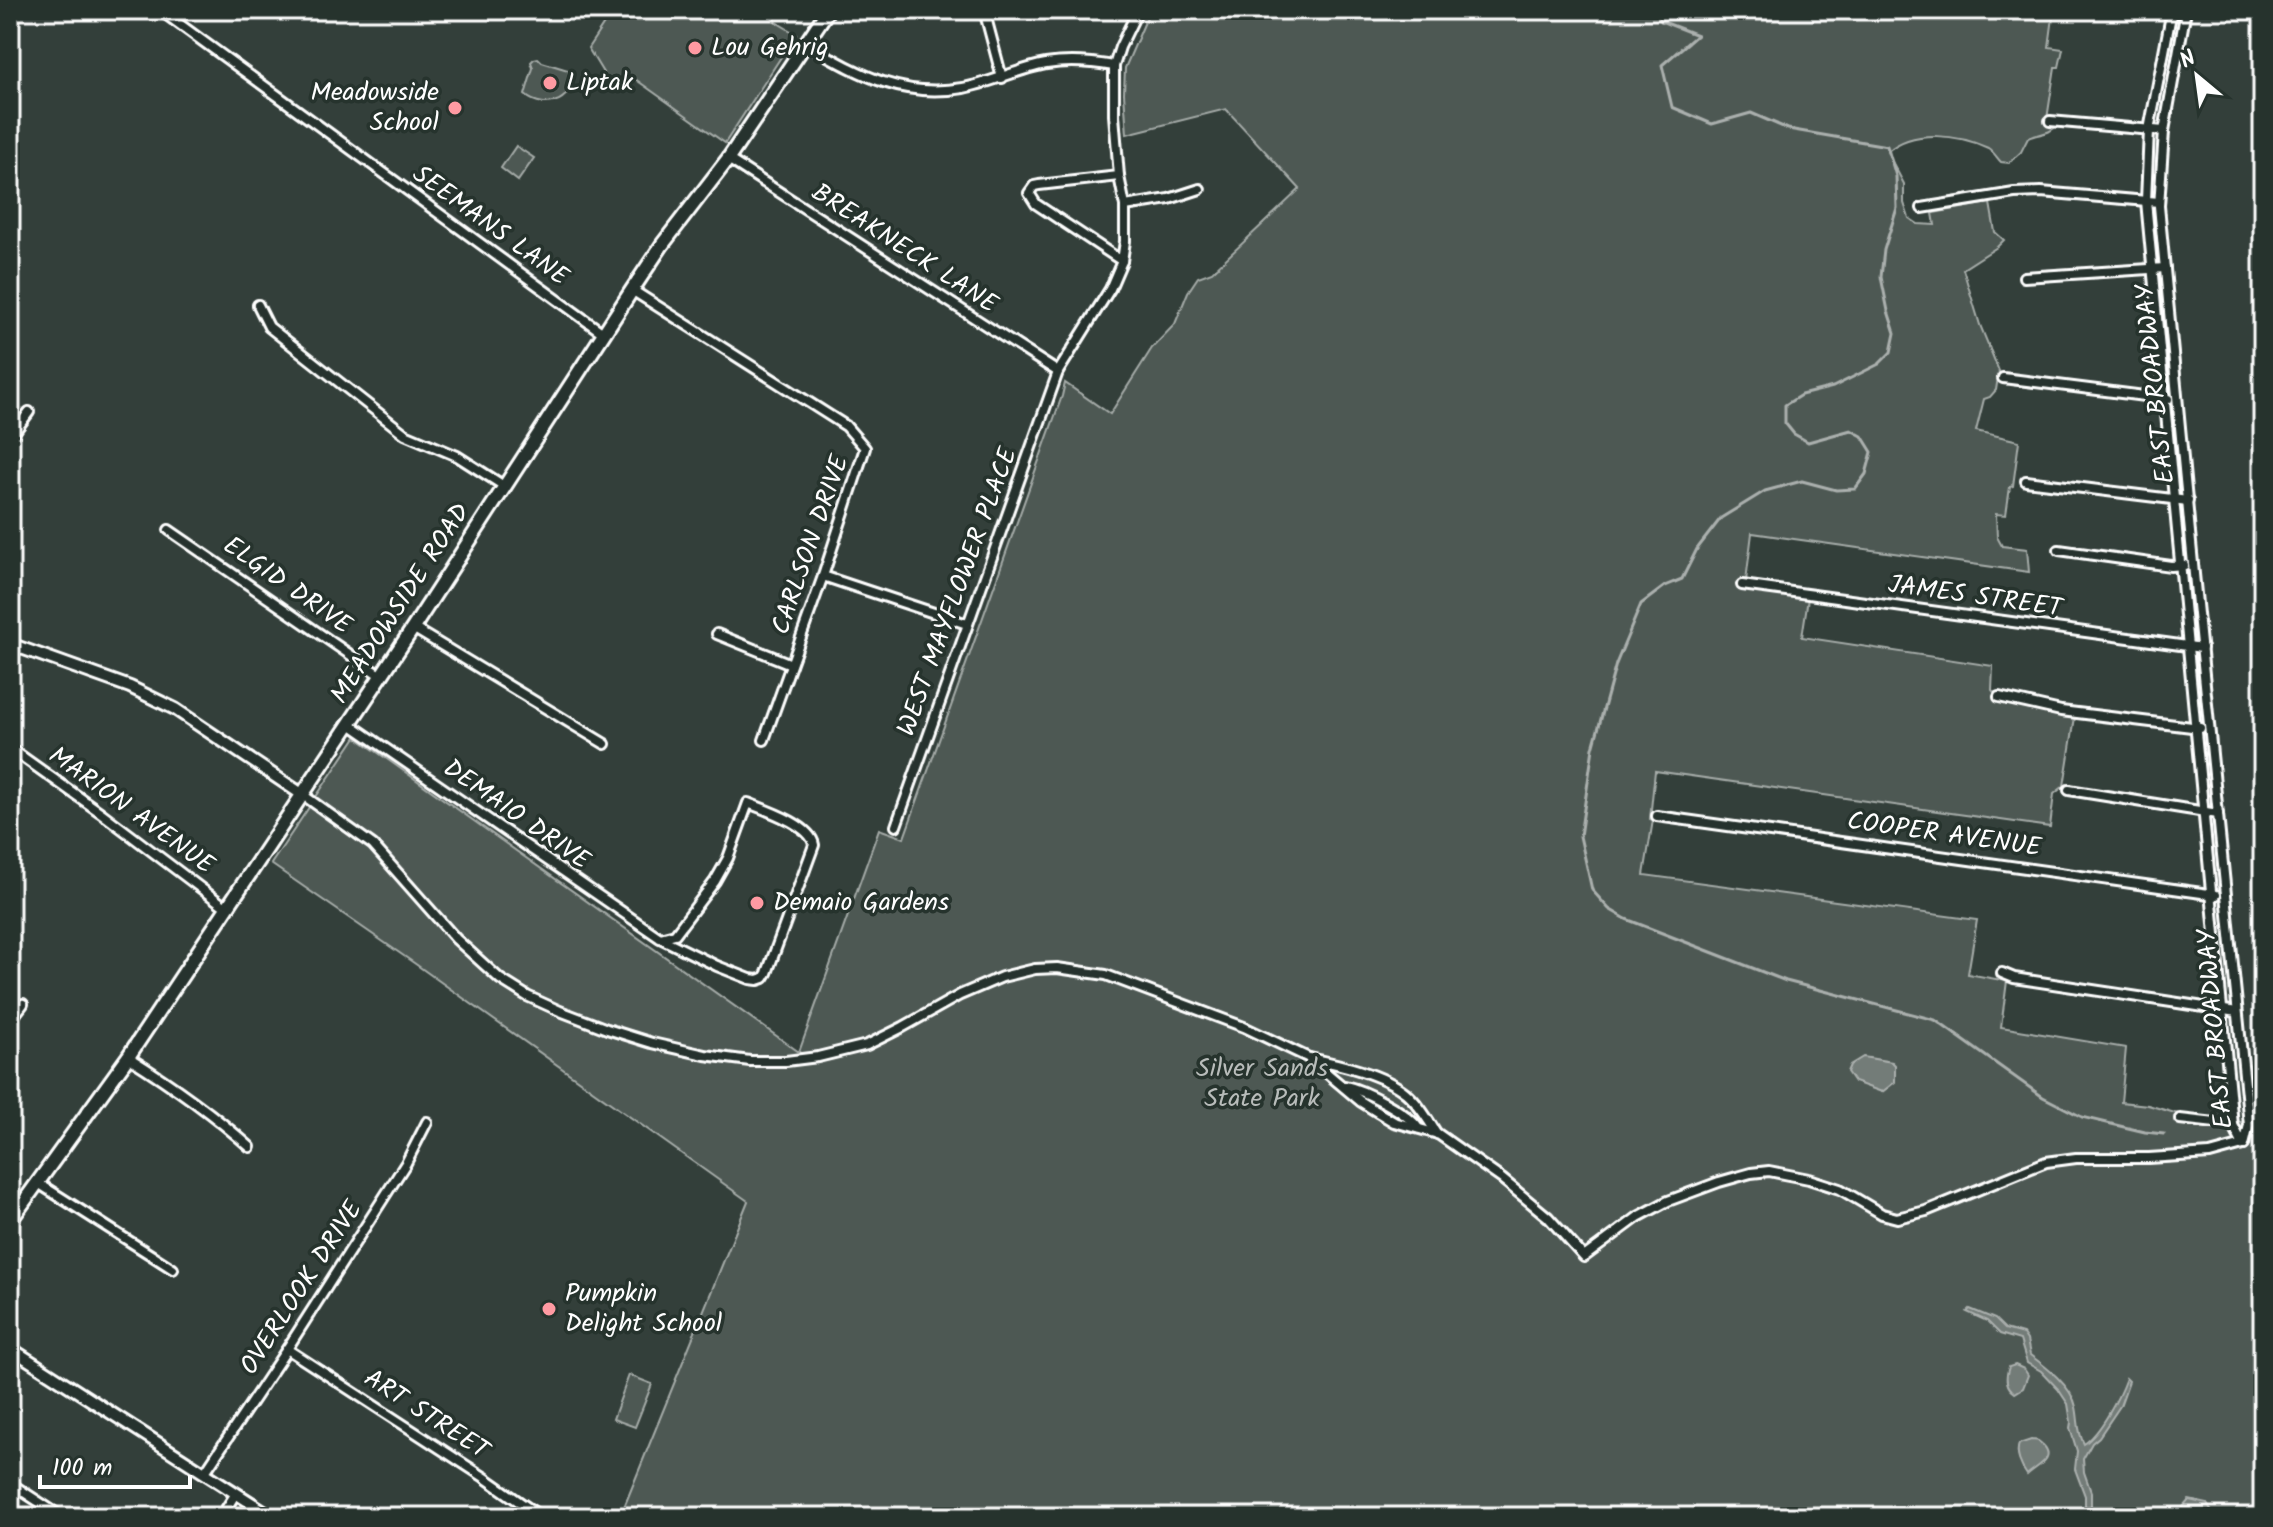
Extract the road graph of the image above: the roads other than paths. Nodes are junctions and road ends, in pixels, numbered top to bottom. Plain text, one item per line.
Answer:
1 (160, 10) edge
2 (828, 10) edge
3 (984, 10) edge
4 (1138, 10) edge
5 (2157, 10) edge
6 (2172, 11) edge
7 (2185, 12) edge
8 (806, 44) junction
9 (1114, 66) junction
10 (1002, 78) junction
11 (2050, 121) dead end
12 (2149, 130) junction
13 (2164, 131) junction
14 (728, 159) junction
15 (1119, 176) junction
16 (1200, 189) dead end
17 (2146, 201) junction
18 (2159, 202) junction
19 (1125, 206) junction
20 (1922, 208) dead end
21 (1122, 261) junction
22 (2165, 268) junction
23 (2151, 269) junction
24 (2024, 277) dead end
25 (632, 290) junction
26 (258, 305) dead end
27 (603, 333) junction
28 (1058, 372) junction
29 (2003, 378) dead end
30 (2164, 398) junction
31 (2177, 400) junction
32 (29, 412) dead end
33 (10, 438) edge
34 (2026, 481) dead end
35 (504, 486) junction
36 (2174, 499) junction
37 (2188, 501) junction
38 (169, 530) dead end
39 (2059, 550) dead end
40 (2193, 564) junction
41 (2181, 565) junction
42 (823, 576) junction
43 (1742, 585) dead end
44 (967, 624) junction
45 (413, 628) junction
46 (717, 634) dead end
47 (10, 644) edge
48 (2188, 647) junction
49 (2202, 648) junction
50 (791, 664) junction
51 (381, 676) junction
52 (1999, 697) dead end
53 (350, 724) junction
54 (2196, 728) junction
55 (2209, 729) junction
56 (764, 740) dead end
57 (605, 744) dead end
58 (10, 748) edge
59 (2069, 790) dead end
60 (303, 795) junction
61 (2204, 811) junction
62 (2218, 814) junction
63 (1657, 816) dead end
64 (896, 826) dead end
65 (2212, 894) junction
66 (2225, 896) junction
67 (227, 908) junction
68 (660, 938) junction
69 (2002, 973) dead end
70 (23, 1004) dead end
71 (2223, 1010) junction
72 (2237, 1012) junction
73 (10, 1021) edge
74 (128, 1057) junction
75 (1309, 1058) junction
76 (2180, 1119) dead end
77 (427, 1122) dead end
78 (2233, 1125) junction
79 (1438, 1134) junction
80 (2243, 1145) junction
81 (250, 1147) dead end
82 (38, 1183) junction
83 (15, 1205) edge
84 (10, 1221) edge
85 (173, 1269) dead end
86 (10, 1348) edge
87 (287, 1349) junction
88 (205, 1472) junction
89 (10, 1483) edge
90 (236, 1493) junction
91 (62, 1517) edge
92 (221, 1517) edge
93 (273, 1517) edge
94 (541, 1517) edge

1 - 27 street, SEEMANS LANE
2 - 8 main road, MEADOWSIDE ROAD
3 - 10 street
4 - 9 street
5 - 6 street
6 - 7 street
6 - 12 street, EAST BROADWAY
7 - 13 street, EAST BROADWAY
8 - 10 street
8 - 14 main road, MEADOWSIDE ROAD
9 - 10 street
9 - 15 street
11 - 12 street
12 - 13 street
12 - 17 street, EAST BROADWAY
13 - 18 street, EAST BROADWAY
14 - 25 main road, MEADOWSIDE ROAD
14 - 28 street, BREAKNECK LANE
15 - 19 street
15 - 21 street
16 - 19 street
17 - 18 street
17 - 20 street
17 - 23 street, EAST BROADWAY
18 - 22 street, EAST BROADWAY
19 - 21 street
21 - 28 street, WEST MAYFLOWER PLACE
22 - 23 street
22 - 31 street, EAST BROADWAY
23 - 24 street
23 - 30 street, EAST BROADWAY
25 - 27 main road, MEADOWSIDE ROAD
25 - 42 street, CARLSON DRIVE
26 - 35 street
27 - 35 main road, MEADOWSIDE ROAD
28 - 44 street, WEST MAYFLOWER PLACE
29 - 30 street
30 - 31 street
30 - 36 street, EAST BROADWAY
31 - 37 street, EAST BROADWAY
32 - 33 street
34 - 36 street
35 - 45 main road, MEADOWSIDE ROAD
36 - 37 street
36 - 41 street, EAST BROADWAY
37 - 40 street, EAST BROADWAY
38 - 51 street, ELGID DRIVE
39 - 41 street
40 - 41 street
40 - 49 street, EAST BROADWAY
41 - 48 street, EAST BROADWAY
42 - 44 street
42 - 50 street, CARLSON DRIVE
43 - 48 street, JAMES STREET
44 - 64 street, WEST MAYFLOWER PLACE
45 - 51 main road, MEADOWSIDE ROAD
45 - 57 street
46 - 50 street
47 - 60 street
48 - 49 street, JAMES STREET
48 - 54 street, EAST BROADWAY
49 - 55 street, EAST BROADWAY
50 - 56 street, CARLSON DRIVE
51 - 53 main road, MEADOWSIDE ROAD
52 - 54 street
53 - 60 main road, MEADOWSIDE ROAD
53 - 68 street, DEMAIO DRIVE
54 - 55 street
54 - 61 street, EAST BROADWAY
55 - 62 street, EAST BROADWAY
58 - 67 street, MARION AVENUE
59 - 61 street
60 - 67 main road, MEADOWSIDE ROAD
60 - 75 street
61 - 62 street
61 - 65 street, EAST BROADWAY
62 - 66 street, EAST BROADWAY
63 - 65 street, COOPER AVENUE
65 - 66 street, COOPER AVENUE
65 - 71 street, EAST BROADWAY
66 - 72 street, EAST BROADWAY
67 - 74 main road, MEADOWSIDE ROAD
68 - 68 street, DEMAIO DRIVE
69 - 71 street
70 - 73 street
71 - 72 street
71 - 78 street, EAST BROADWAY
72 - 80 street, EAST BROADWAY
74 - 81 street
74 - 82 main road, MEADOWSIDE ROAD
75 - 79 street
75 - 79 street
76 - 78 street
77 - 87 street, OVERLOOK DRIVE
78 - 80 street, EAST BROADWAY
79 - 80 street
82 - 83 main road, MEADOWSIDE ROAD
82 - 85 street
83 - 84 main road, MEADOWSIDE ROAD
86 - 88 street
87 - 88 street, OVERLOOK DRIVE
87 - 94 street, ART STREET
88 - 90 street
89 - 91 street
90 - 92 street
90 - 93 street

